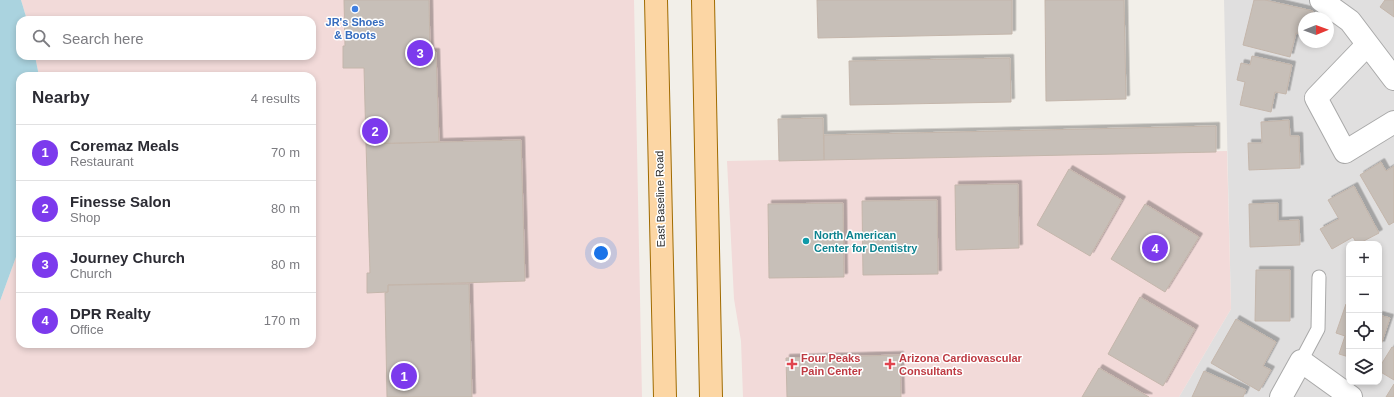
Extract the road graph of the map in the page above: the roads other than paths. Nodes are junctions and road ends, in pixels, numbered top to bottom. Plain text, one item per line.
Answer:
1 (656, 0) edge
2 (703, 0) edge
3 (1321, 0) edge
4 (1367, 45) junction
5 (1394, 79) edge
6 (1394, 122) edge
7 (1319, 276) dead end
8 (1301, 361) junction
9 (665, 397) edge
10 (711, 397) edge
11 (1281, 397) edge
12 (1351, 397) edge

1 - 9 main road, East Baseline Road
2 - 10 main road
3 - 4 street
4 - 5 street
4 - 6 street
7 - 8 lane
8 - 11 street
8 - 12 street

